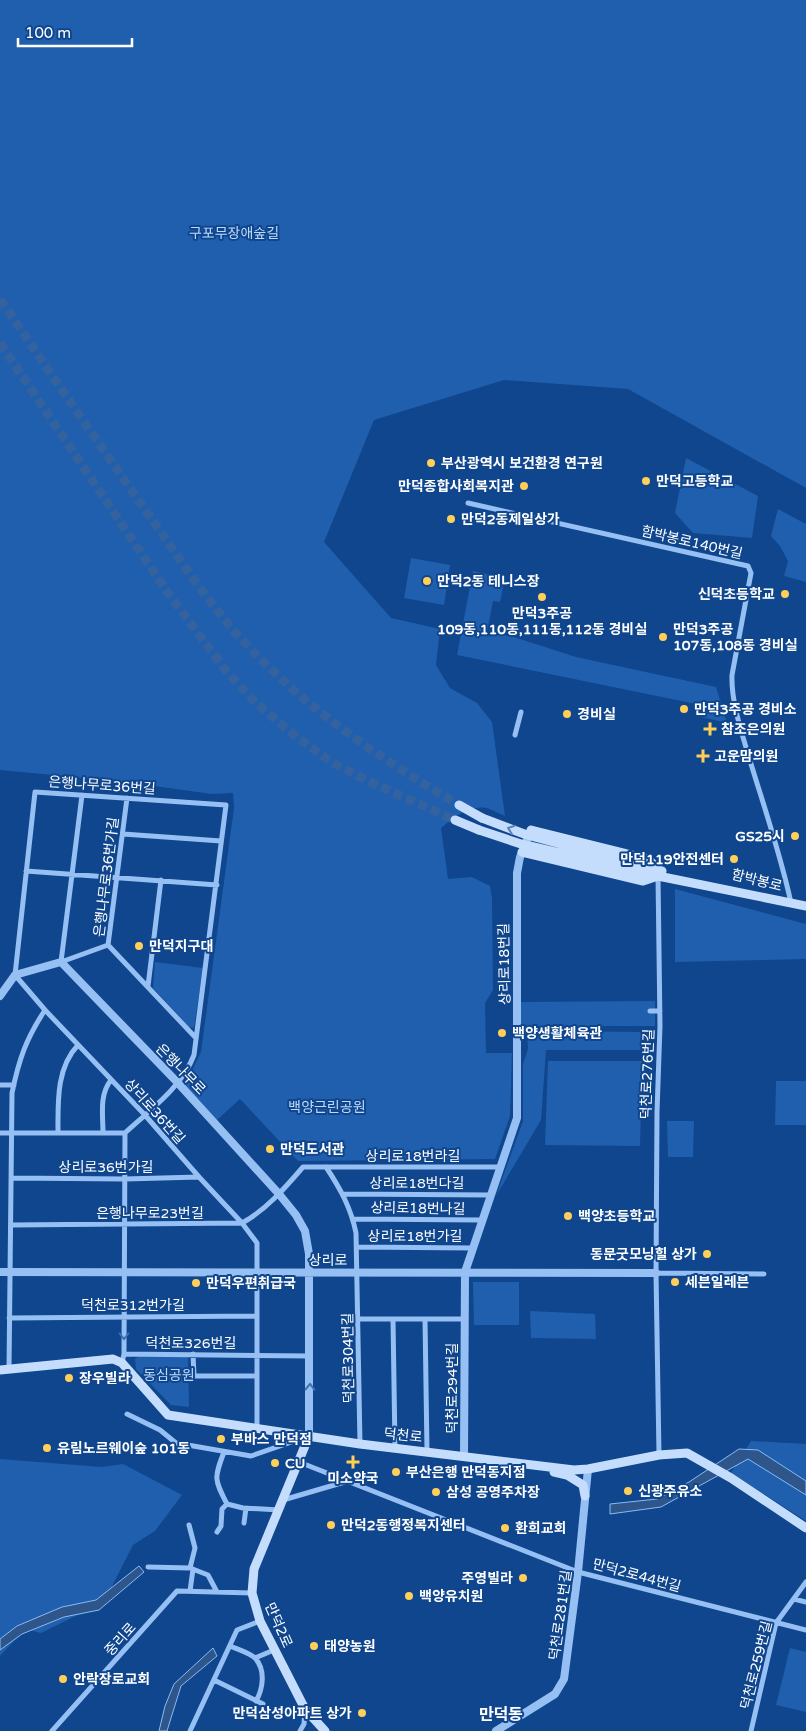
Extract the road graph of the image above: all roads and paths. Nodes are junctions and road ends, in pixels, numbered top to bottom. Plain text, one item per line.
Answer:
1 (468, 503) dead end
2 (521, 712) dead end
3 (515, 735) dead end
4 (82, 795) junction
5 (127, 798) junction
6 (459, 805) tunnel mouth
7 (454, 820) tunnel mouth
8 (531, 830) joint
9 (123, 834) junction
10 (221, 841) junction
11 (522, 852) junction
12 (26, 871) junction
13 (659, 873) junction
14 (72, 874) junction
15 (117, 877) junction
16 (161, 880) junction
17 (217, 885) junction
18 (791, 903) junction
19 (806, 906) edge
20 (108, 945) junction
21 (61, 962) junction
22 (15, 975) junction
23 (148, 986) junction
24 (0, 996) edge
25 (45, 1010) junction
26 (650, 1011) dead end
27 (660, 1011) junction
28 (196, 1038) junction
29 (78, 1045) junction
30 (112, 1080) junction
31 (178, 1083) junction
32 (0, 1085) edge
33 (14, 1085) junction
34 (144, 1114) junction
35 (0, 1133) edge
36 (12, 1133) junction
37 (58, 1133) junction
38 (103, 1133) junction
39 (125, 1133) junction
40 (326, 1166) junction
41 (499, 1167) junction
42 (199, 1177) junction
43 (12, 1178) junction
44 (125, 1179) junction
45 (279, 1194) junction
46 (343, 1194) junction
47 (490, 1195) junction
48 (354, 1219) junction
49 (482, 1220) junction
50 (242, 1223) junction
51 (125, 1224) junction
52 (11, 1225) junction
53 (357, 1247) junction
54 (473, 1248) junction
55 (0, 1272) edge
56 (9, 1272) junction
57 (257, 1272) junction
58 (358, 1272) junction
59 (465, 1272) junction
60 (124, 1273) junction
61 (310, 1273) junction
62 (656, 1273) junction
63 (764, 1274) dead end
64 (124, 1316) junction
65 (257, 1316) junction
66 (10, 1318) junction
67 (358, 1319) junction
68 (393, 1319) junction
69 (425, 1319) junction
70 (464, 1320) junction
71 (193, 1354) junction
72 (257, 1355) junction
73 (310, 1356) junction
74 (123, 1359) junction
75 (4, 1369) edge
76 (257, 1376) junction
77 (127, 1414) dead end
78 (257, 1428) junction
79 (309, 1436) junction
80 (360, 1444) junction
81 (395, 1448) junction
82 (427, 1451) junction
83 (224, 1452) junction
84 (659, 1455) junction
85 (464, 1457) junction
86 (299, 1462) junction
87 (529, 1465) junction
88 (588, 1469) junction
89 (348, 1481) junction
90 (585, 1496) junction
91 (283, 1500) junction
92 (227, 1504) junction
93 (246, 1508) junction
94 (279, 1510) junction
95 (244, 1523) dead end
96 (189, 1525) dead end
97 (806, 1528) edge
98 (218, 1532) dead end
99 (148, 1567) dead end
100 (191, 1569) junction
101 (578, 1572) junction
102 (806, 1582) edge
103 (190, 1591) junction
104 (218, 1592) junction
105 (252, 1592) junction
106 (794, 1599) junction
107 (806, 1602) edge
108 (260, 1621) junction
109 (776, 1624) junction
110 (806, 1630) edge
111 (230, 1646) junction
112 (274, 1650) junction
113 (255, 1658) junction
114 (214, 1680) junction
115 (256, 1701) junction
116 (263, 1704) dead end
117 (306, 1709) junction
118 (52, 1731) edge
119 (190, 1731) edge
120 (300, 1731) edge
121 (324, 1731) edge
122 (496, 1731) edge
123 (751, 1731) edge

1 - 18 street, 함박봉로140번길
2 - 3 street
4 - 5 street, 은행나무로36번길
4 - 12 street, 은행나무로36번길
4 - 14 street
5 - 9 street, 은행나무로36번가길
5 - 10 street, 은행나무로36번길
13 -> 6 main road, bridge
7 - 13 main road, bridge
8 - 11 street, 상리로18번길
8 - 13 main road
9 - 10 street
9 - 15 street, 은행나무로36번가길
10 - 17 street, 은행나무로36번길
11 - 13 main road
11 - 41 street, 상리로18번길
12 - 14 street
12 - 22 street, 은행나무로36번길
13 - 18 main road, 함박봉로
13 - 27 street, 덕천로276번길
14 - 15 street
14 - 21 street
15 - 16 street
15 - 20 street, 은행나무로36번가길
16 - 17 street
16 - 23 street
17 - 28 street, 은행나무로36번길
18 - 19 main road, 함박봉로
20 - 21 street
20 - 23 street, 은행나무로36번가길
21 - 22 street
21 - 31 street, 은행나무로
22 - 24 street
22 - 25 street, 상리로36번길
23 - 28 street, 은행나무로36번가길
25 - 29 street, 상리로36번길
25 - 33 street
26 - 27 street
27 - 62 street, 덕천로276번길
28 - 31 street, 은행나무로36번길
29 - 30 street, 상리로36번길
29 - 37 street
30 - 34 street, 상리로36번길
30 - 38 street
31 - 34 street, 은행나무로36번길
31 - 45 street, 은행나무로
32 - 33 street
33 - 36 street
34 - 39 street, 은행나무로36번길
34 - 42 street, 상리로36번길
35 - 36 street
36 - 37 street
36 - 43 street
37 - 38 street
38 - 39 street
39 - 44 street
40 - 41 street, 상리로18번라길
40 - 45 street, 상리로18번라길
40 - 46 street, 덕천로304번길
41 - 47 street, 상리로18번길
42 - 44 street, 상리로36번가길
42 - 50 street, 상리로36번길
43 - 44 street, 상리로36번가길
43 - 52 street
44 - 51 street
45 - 50 street
45 - 61 street, 은행나무로
46 - 47 street, 상리로18번다길
46 - 48 street, 덕천로304번길
47 - 49 street, 상리로18번길
48 - 49 street, 상리로18번나길
48 - 53 street, 덕천로304번길
49 - 54 street, 상리로18번길
50 - 51 street, 은행나무로23번길
50 - 57 street, 상리로36번길
51 - 52 street, 은행나무로23번길
51 - 60 street
52 - 56 street
53 - 54 street, 상리로18번가길
53 - 58 street, 덕천로304번길
54 - 59 street, 상리로18번길
55 - 56 street, 상리로
56 - 60 street, 상리로
56 - 66 street
57 - 60 street, 상리로
57 - 61 street, 상리로
57 - 65 street, 상리로36번길
58 - 59 street, 상리로
58 - 61 street, 상리로
58 - 67 street, 덕천로304번길
59 - 62 street, 상리로
59 - 70 street, 덕천로294번길
60 - 64 street
61 - 73 street, 은행나무로
62 - 63 street
62 - 84 street, 덕천로276번길
64 - 65 street, 덕천로312번가길
64 - 66 street, 덕천로312번가길
64 -> 74 street
65 - 72 street, 상리로36번길
66 - 75 street
67 - 68 street
67 - 80 street, 덕천로304번길
68 - 69 street
68 - 81 street
69 - 70 street
69 - 82 street
70 - 85 street, 덕천로294번길
71 - 72 street, 덕천로326번길
71 - 74 street, 덕천로326번길
71 - 76 street
72 - 73 street
72 - 76 street, 상리로36번길
79 -> 73 street, 은행나무로
74 - 75 main road
74 - 78 main road, 덕천로
76 - 78 street, 상리로36번길
77 - 83 street
78 - 79 main road, 덕천로
79 - 80 main road, 덕천로
79 - 83 street
79 - 86 main road, 만덕2로
80 - 81 main road, 덕천로
81 - 82 main road, 덕천로
82 - 85 main road, 덕천로
83 - 92 street
84 - 88 main road, 덕천로
84 - 97 main road, 덕천로
85 - 87 main road, 덕천로
86 - 89 street, 만덕2로44번길
86 - 91 main road, 만덕2로
87 - 88 main road, 덕천로
87 - 90 main road
88 - 90 street, 덕천로281번길
89 - 91 street
89 - 101 street, 만덕2로44번길
90 - 101 street, 덕천로281번길
91 - 94 main road, 만덕2로
92 - 93 street
92 - 98 street
93 - 94 street
93 - 95 street
94 - 105 main road, 만덕2로
96 - 100 street
99 - 100 street
100 - 103 street
100 - 104 street
101 - 109 street, 만덕2로44번길
101 - 122 street, 덕천로281번길
102 - 106 street, 덕천로259번길
103 - 104 street, 중리로
103 - 118 street, 중리로
104 - 105 street, 중리로
105 - 108 main road, 만덕2로
106 - 107 street
106 - 109 street, 덕천로259번길
108 - 111 street
108 - 112 main road, 만덕2로
109 - 110 street, 만덕2로44번길
109 - 123 street, 덕천로259번길
111 - 113 street
111 - 114 street
112 - 113 street
112 - 117 main road, 만덕2로
113 - 115 street
114 - 115 street
114 - 119 street
115 - 116 street
117 - 120 street
117 - 121 main road, 만덕2로

